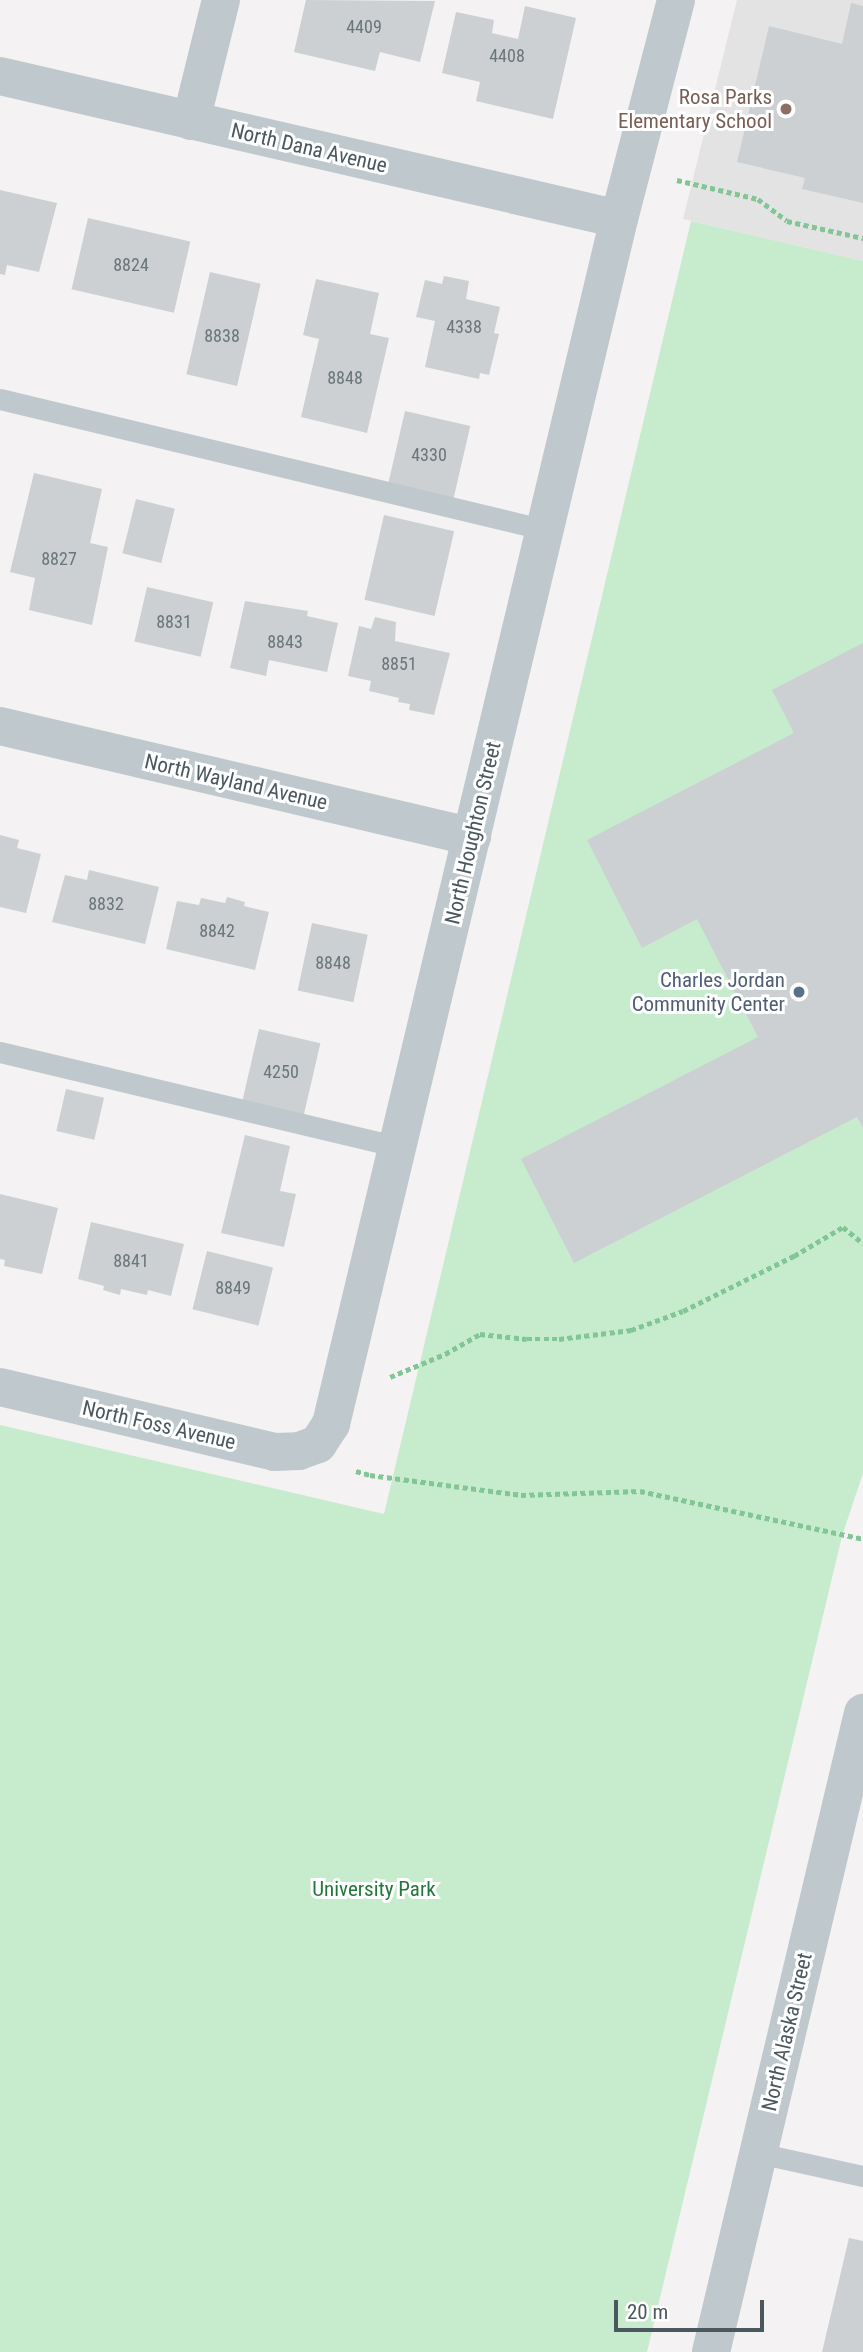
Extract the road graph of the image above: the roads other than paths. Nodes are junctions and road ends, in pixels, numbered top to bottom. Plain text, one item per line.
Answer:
1 (221, 0) edge
2 (676, 0) edge
3 (0, 76) edge
4 (191, 121) junction
5 (619, 219) junction
6 (0, 399) edge
7 (546, 530) junction
8 (0, 726) edge
9 (472, 837) junction
10 (0, 1052) edge
11 (399, 1147) junction
12 (0, 1387) edge
13 (318, 1444) joint
14 (863, 1713) edge
15 (758, 2153) junction
16 (863, 2176) edge
17 (711, 2352) edge

1 - 4 street
2 - 5 street, North Houghton Street
3 - 4 street, North Dana Avenue
4 - 5 street, North Dana Avenue
5 - 7 street, North Houghton Street
6 - 7 lane
7 - 9 street, North Houghton Street
8 - 9 street, North Wayland Avenue
9 - 11 street, North Houghton Street
10 - 11 lane
11 - 13 street, North Houghton Street
12 - 13 street, North Foss Avenue
14 - 15 street, North Alaska Street
15 - 16 lane
15 - 17 street, North Alaska Street

